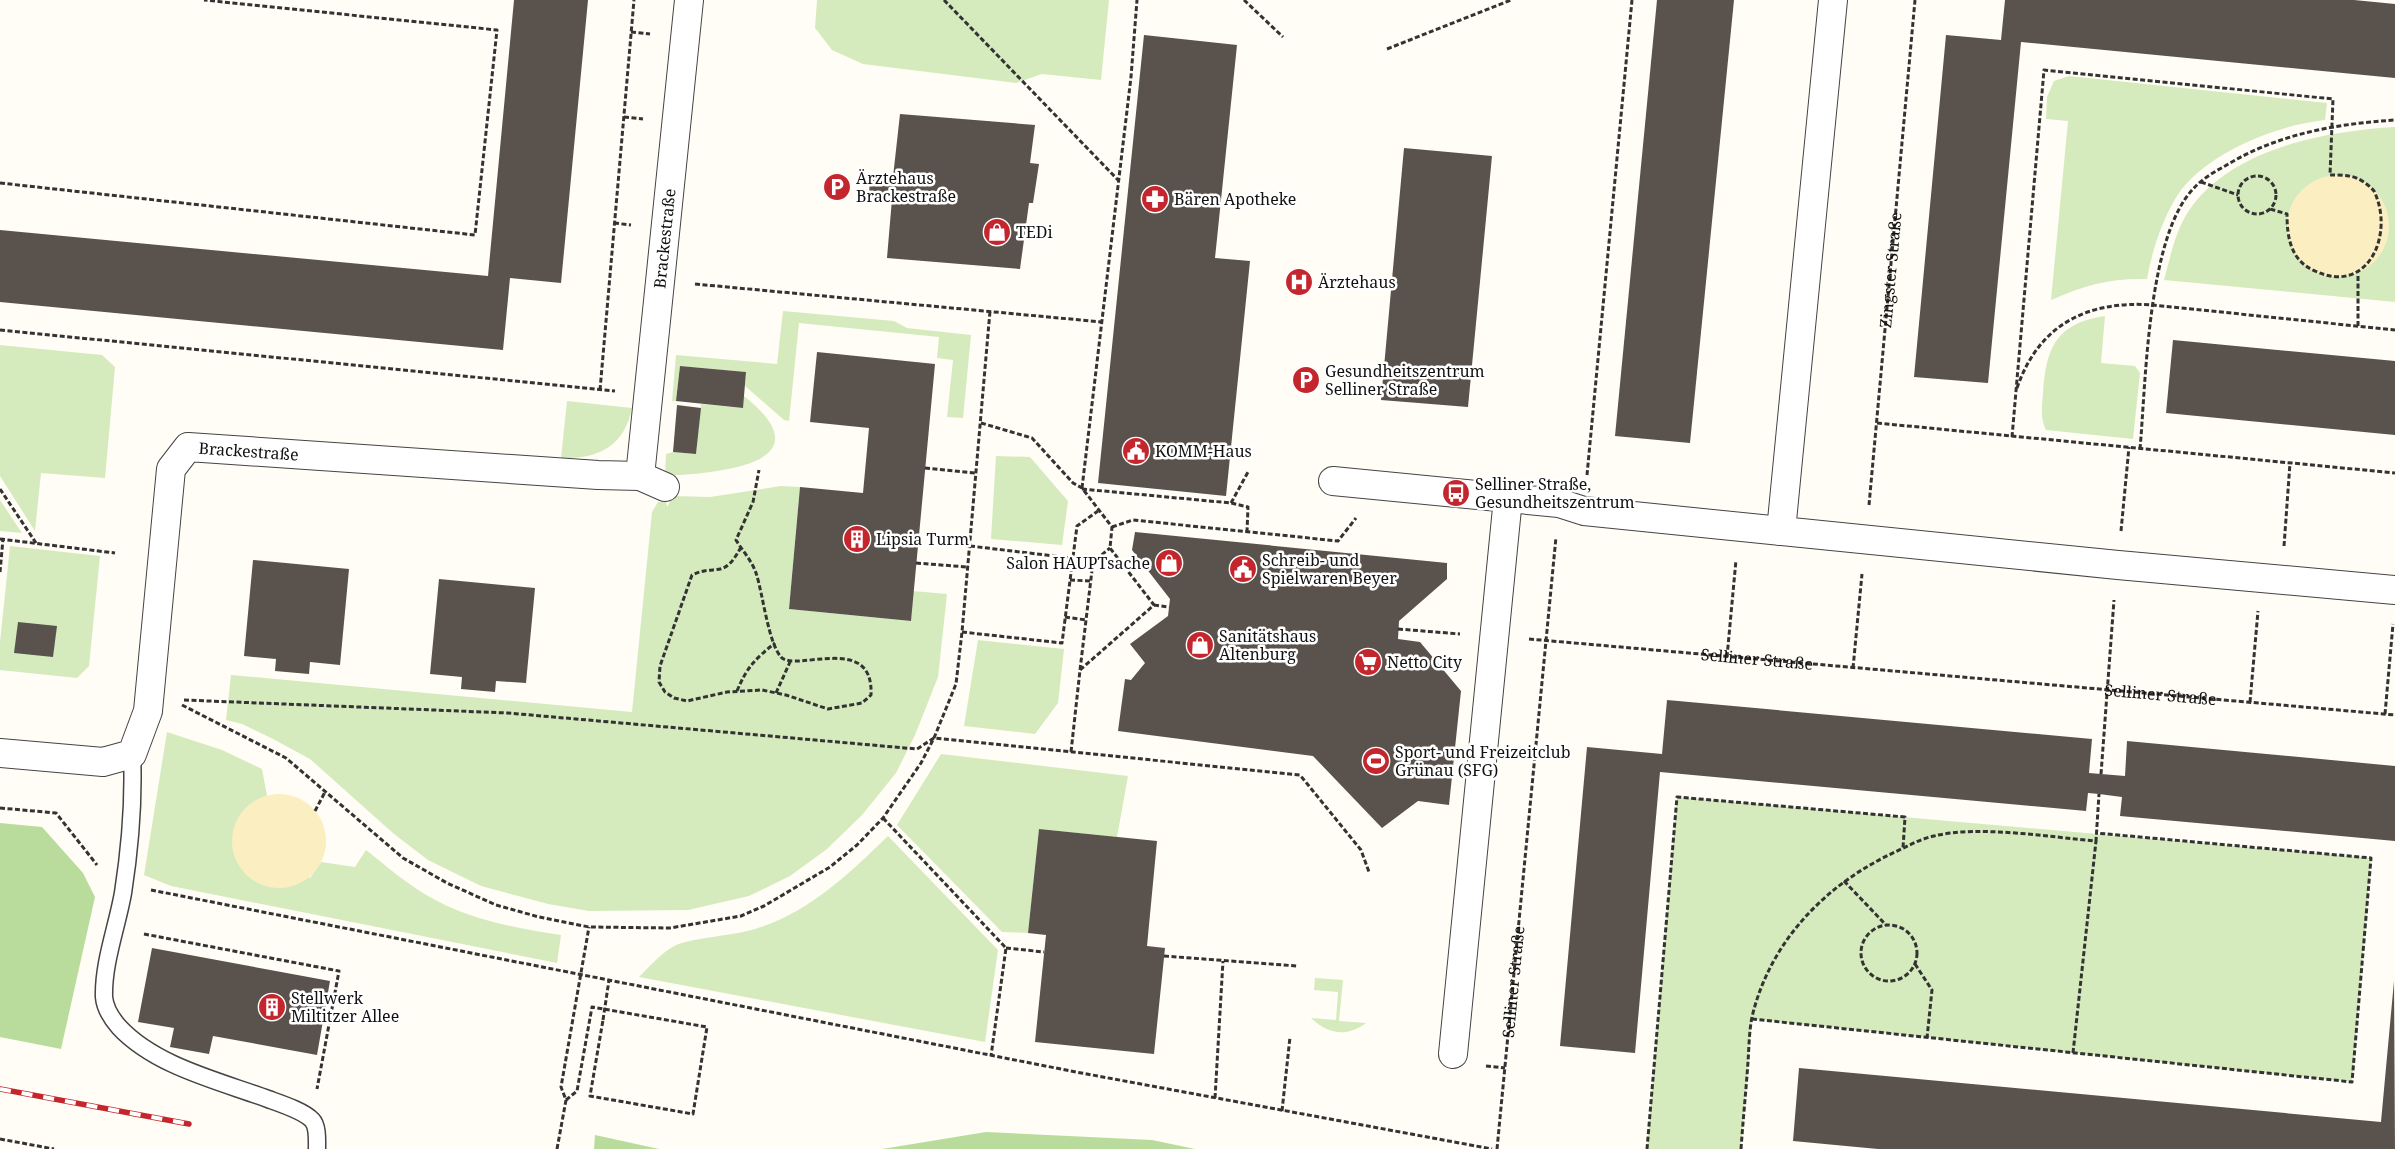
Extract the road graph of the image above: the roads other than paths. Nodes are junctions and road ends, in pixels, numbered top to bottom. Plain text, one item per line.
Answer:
1 (689, 0) edge
2 (1833, 0) edge
3 (640, 476) junction
4 (1333, 481) dead end
5 (665, 487) dead end
6 (1508, 498) junction
7 (1781, 531) junction
8 (2395, 590) edge
9 (0, 753) edge
10 (132, 754) junction
11 (1453, 1054) dead end
12 (317, 1149) edge

1 - 3 street, Brackestraße
2 - 7 street
3 - 5 street, Brackestraße
3 - 10 street, Brackestraße
4 - 6 street
6 - 7 street
6 - 11 street
7 - 8 street
9 - 10 street
10 - 12 lane

